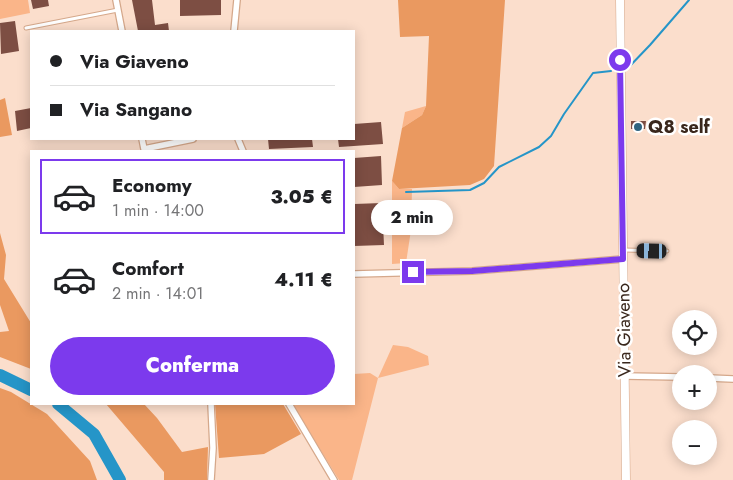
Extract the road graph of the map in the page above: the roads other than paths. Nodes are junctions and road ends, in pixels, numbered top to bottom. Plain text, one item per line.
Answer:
1 (116, 0) edge
2 (237, 0) edge
3 (620, 0) edge
4 (118, 10) junction
5 (26, 28) dead end
6 (122, 30) edge
7 (234, 30) edge
8 (142, 140) edge
9 (188, 140) edge
10 (667, 251) dead end
11 (623, 255) junction
12 (355, 274) edge
13 (625, 376) junction
14 (672, 377) edge
15 (717, 378) edge
16 (733, 379) edge
17 (211, 405) edge
18 (291, 405) edge
19 (211, 480) edge
20 (334, 480) edge
21 (626, 480) edge

1 - 4 street
2 - 7 street
3 - 11 main road, Via Giaveno
4 - 5 lane
4 - 6 street
8 - 9 street
10 - 11 lane
11 - 12 street
11 - 13 main road, Via Giaveno
13 - 14 street
13 - 21 main road, Via Giaveno
15 - 16 street
17 - 19 street
18 - 20 street

